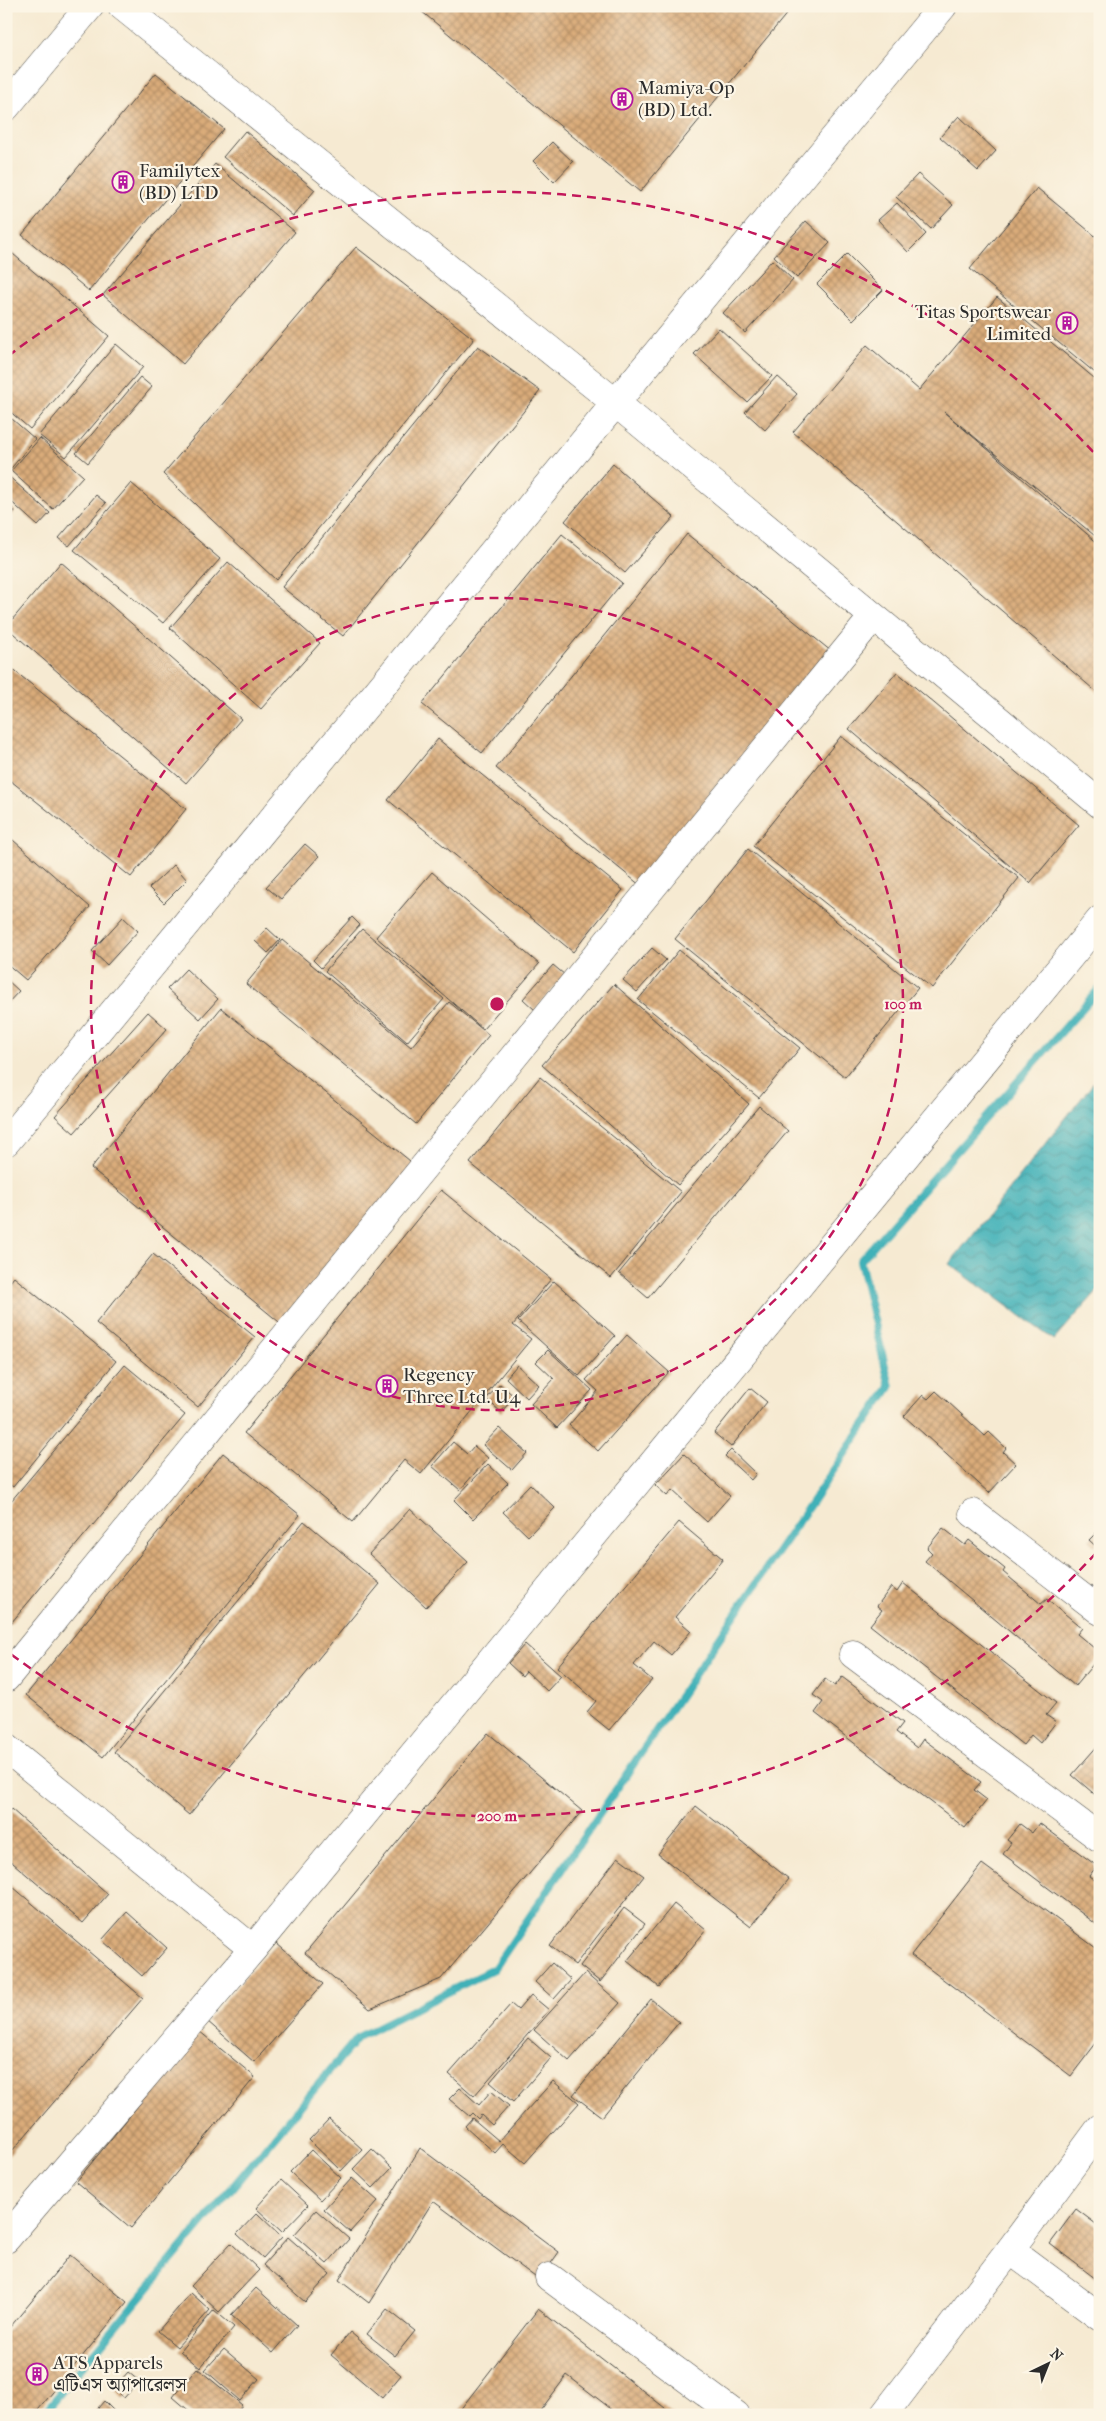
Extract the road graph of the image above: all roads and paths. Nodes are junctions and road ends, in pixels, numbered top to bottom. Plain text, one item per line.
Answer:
1 (90, 6) edge
2 (122, 6) edge
3 (943, 6) edge
4 (6, 107) edge
5 (617, 404) junction
6 (873, 617) junction
7 (1100, 804) edge
8 (1100, 920) edge
9 (6, 1142) edge
10 (972, 1513) dead end
11 (1100, 1611) edge
12 (853, 1654) dead end
13 (6, 1678) edge
14 (6, 1748) edge
15 (1100, 1838) edge
16 (253, 1949) junction
17 (1100, 2128) edge
18 (6, 2239) edge
19 (1010, 2250) junction
20 (549, 2278) dead end
21 (1100, 2317) edge
22 (736, 2415) edge
23 (884, 2415) edge

1 - 4 street
2 - 5 street
3 - 5 street
5 - 6 street
5 - 9 street
6 - 7 street
6 - 13 street
8 - 16 street
10 - 11 street
12 - 15 street
14 - 16 street
16 - 18 street
17 - 19 street
19 - 21 street
19 - 23 street
20 - 22 street

